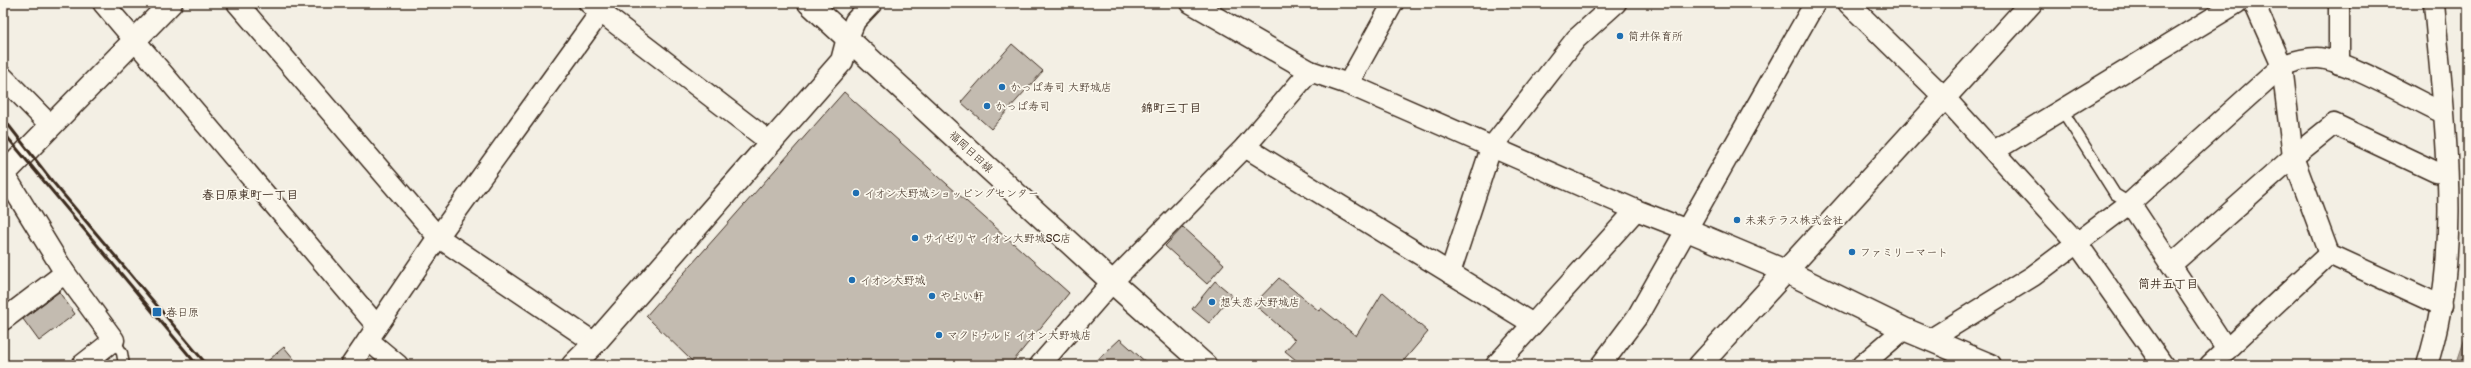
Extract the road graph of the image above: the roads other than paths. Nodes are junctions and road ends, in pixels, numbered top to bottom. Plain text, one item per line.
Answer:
1 (103, 3) edge
2 (171, 3) edge
3 (237, 3) edge
4 (809, 3) edge
5 (872, 3) edge
6 (1191, 3) edge
7 (1393, 3) edge
8 (1616, 3) edge
9 (1815, 3) edge
10 (1848, 3) edge
11 (2032, 3) edge
12 (2237, 3) edge
13 (2254, 3) edge
14 (2339, 3) edge
15 (2434, 3) edge
16 (599, 6) edge
17 (848, 38) junction
18 (135, 41) junction
19 (2339, 64) junction
20 (2282, 66) junction
21 (1310, 70) junction
22 (3, 77) edge
23 (1348, 84) junction
24 (1945, 98) junction
25 (2062, 110) junction
26 (2443, 113) junction
27 (51, 126) junction
28 (770, 142) junction
29 (1245, 147) junction
30 (1491, 148) junction
31 (1994, 151) junction
32 (2293, 158) junction
33 (3, 173) edge
34 (2446, 174) junction
35 (2130, 203) junction
36 (1636, 210) junction
37 (1686, 229) junction
38 (438, 237) junction
39 (2077, 243) junction
40 (2329, 254) junction
41 (2172, 264) junction
42 (1785, 272) junction
43 (65, 273) junction
44 (1450, 273) junction
45 (1112, 282) junction
46 (2442, 306) junction
47 (3, 320) edge
48 (1533, 324) junction
49 (1904, 329) junction
50 (372, 333) junction
51 (1931, 339) junction
52 (114, 340) junction
53 (595, 343) junction
54 (2227, 350) junction
55 (82, 365) edge
56 (124, 365) edge
57 (351, 365) edge
58 (398, 365) edge
59 (573, 365) edge
60 (1040, 365) edge
61 (1205, 365) edge
62 (1496, 365) edge
63 (1601, 365) edge
64 (1700, 365) edge
65 (1862, 365) edge
66 (1990, 365) edge
67 (2163, 365) edge
68 (2210, 365) edge
69 (2427, 365) edge

1 - 18 street
2 - 18 street
3 - 38 street
4 - 17 street, 福岡日田線
5 - 17 street
6 - 21 street
7 - 23 street
8 - 30 street
9 - 37 street
10 - 24 street
11 - 24 street
12 - 25 street
13 - 20 street
14 - 19 street
15 - 26 street
16 - 28 street
16 - 38 street
17 - 28 street
17 - 45 street, 福岡日田線
18 - 27 street
18 - 50 street
19 - 20 street
19 - 26 street
20 - 32 street
20 - 35 street
21 - 23 street
21 - 29 street
22 - 27 street
23 - 30 street
24 - 31 street
24 - 42 street
25 - 31 street
25 - 35 lane
26 - 34 street
27 - 33 street
28 - 53 street
29 - 44 street
29 - 45 street
30 - 36 street
30 - 44 street
31 - 39 street
32 - 34 street
32 - 40 street
32 - 41 street
33 - 43 street
34 - 46 street
35 - 39 street
35 - 41 street
36 - 37 street
36 - 48 street
37 - 42 street
37 - 63 street
38 - 50 street
38 - 53 street
39 - 51 street
39 - 67 street
40 - 46 street
40 - 54 street
41 - 54 street
42 - 49 street
42 - 64 street
43 - 47 street
43 - 52 street
44 - 48 street
45 - 60 street
45 - 61 street, 福岡日田線
46 - 69 street
48 - 62 street
49 - 51 street
49 - 65 street
50 - 57 street
50 - 58 street
51 - 66 street
52 - 55 street
52 - 56 lane
53 - 59 street
54 - 68 street

